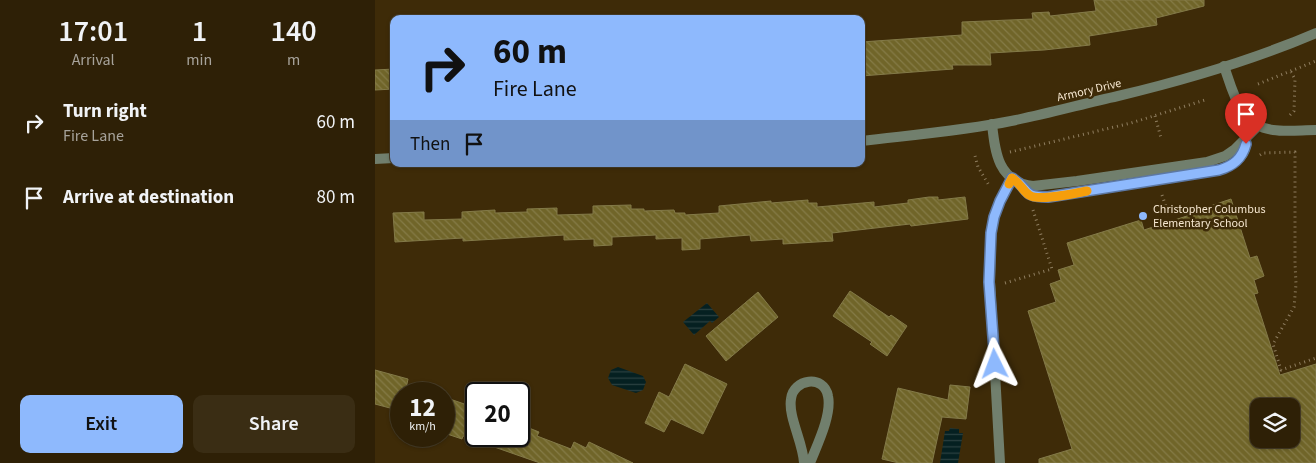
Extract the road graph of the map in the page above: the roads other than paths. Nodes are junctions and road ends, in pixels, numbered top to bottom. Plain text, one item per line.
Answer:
1 (1316, 33) edge
2 (1224, 66) junction
3 (992, 124) junction
4 (1259, 125) junction
5 (1316, 130) edge
6 (865, 141) edge
7 (390, 158) edge
8 (375, 159) edge
9 (1015, 180) junction
10 (804, 463) edge
11 (811, 463) edge
12 (1000, 463) edge

1 - 2 street, Armory Drive
2 - 3 street, Armory Drive
2 - 4 street
3 - 6 street, Armory Drive
3 - 9 street
4 - 5 street
4 - 9 street
7 - 8 street
9 - 12 street
10 - 11 street

